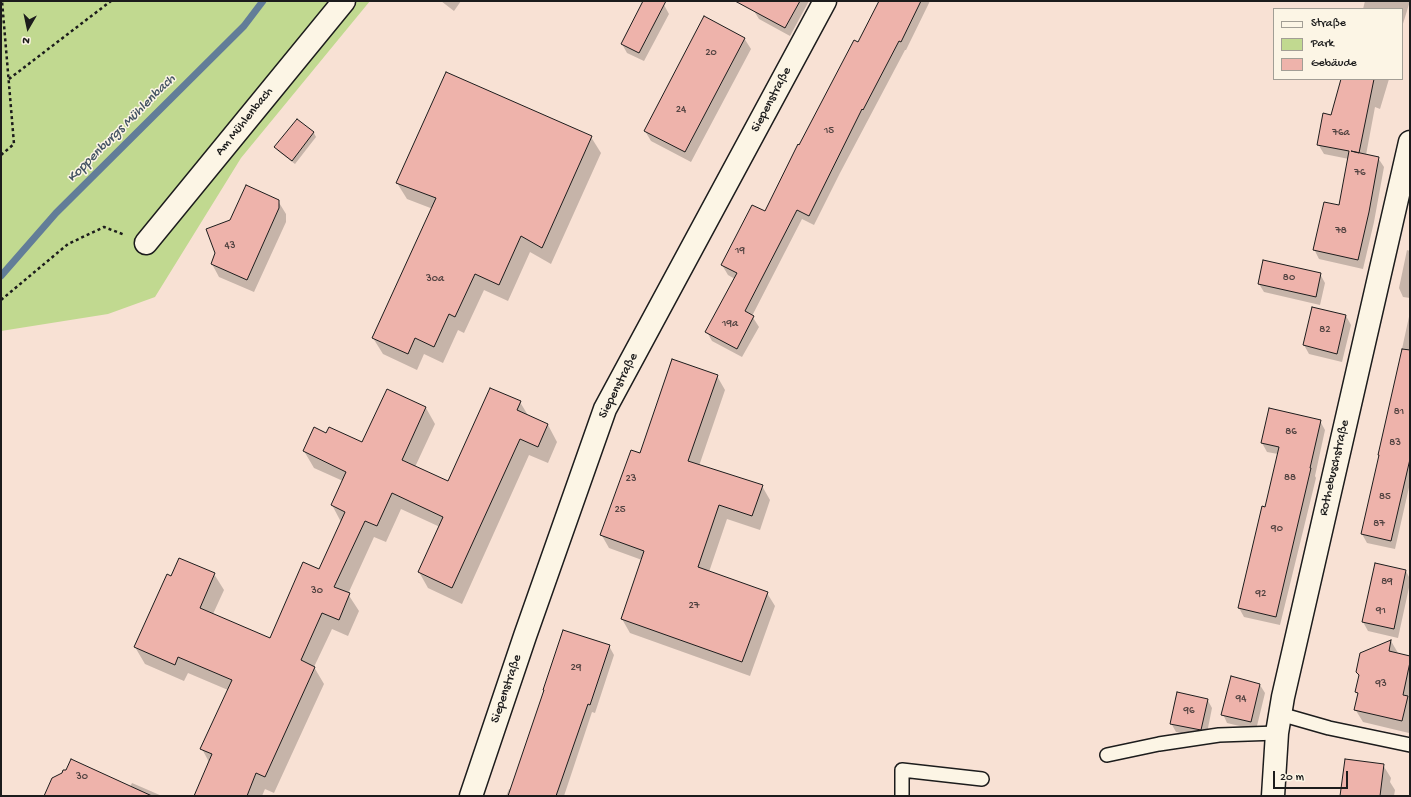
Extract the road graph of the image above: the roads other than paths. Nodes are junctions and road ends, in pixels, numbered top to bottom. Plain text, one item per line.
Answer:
1 (344, 1) edge
2 (825, 1) edge
3 (1410, 142) edge
4 (1406, 177) edge
5 (146, 243) road end
6 (1279, 723) junction
7 (1410, 745) edge
8 (1107, 755) dead end
9 (982, 779) dead end
10 (471, 796) edge
11 (902, 796) edge
12 (1273, 796) edge

1 - 5 street, Am Mühlenbach
2 - 10 street, Siepenstraße
3 - 4 street, Rothebuschstraße
4 - 6 street, Rothebuschstraße
6 - 7 lane
6 - 8 lane
6 - 12 street, Rothebuschstraße
9 - 11 lane

